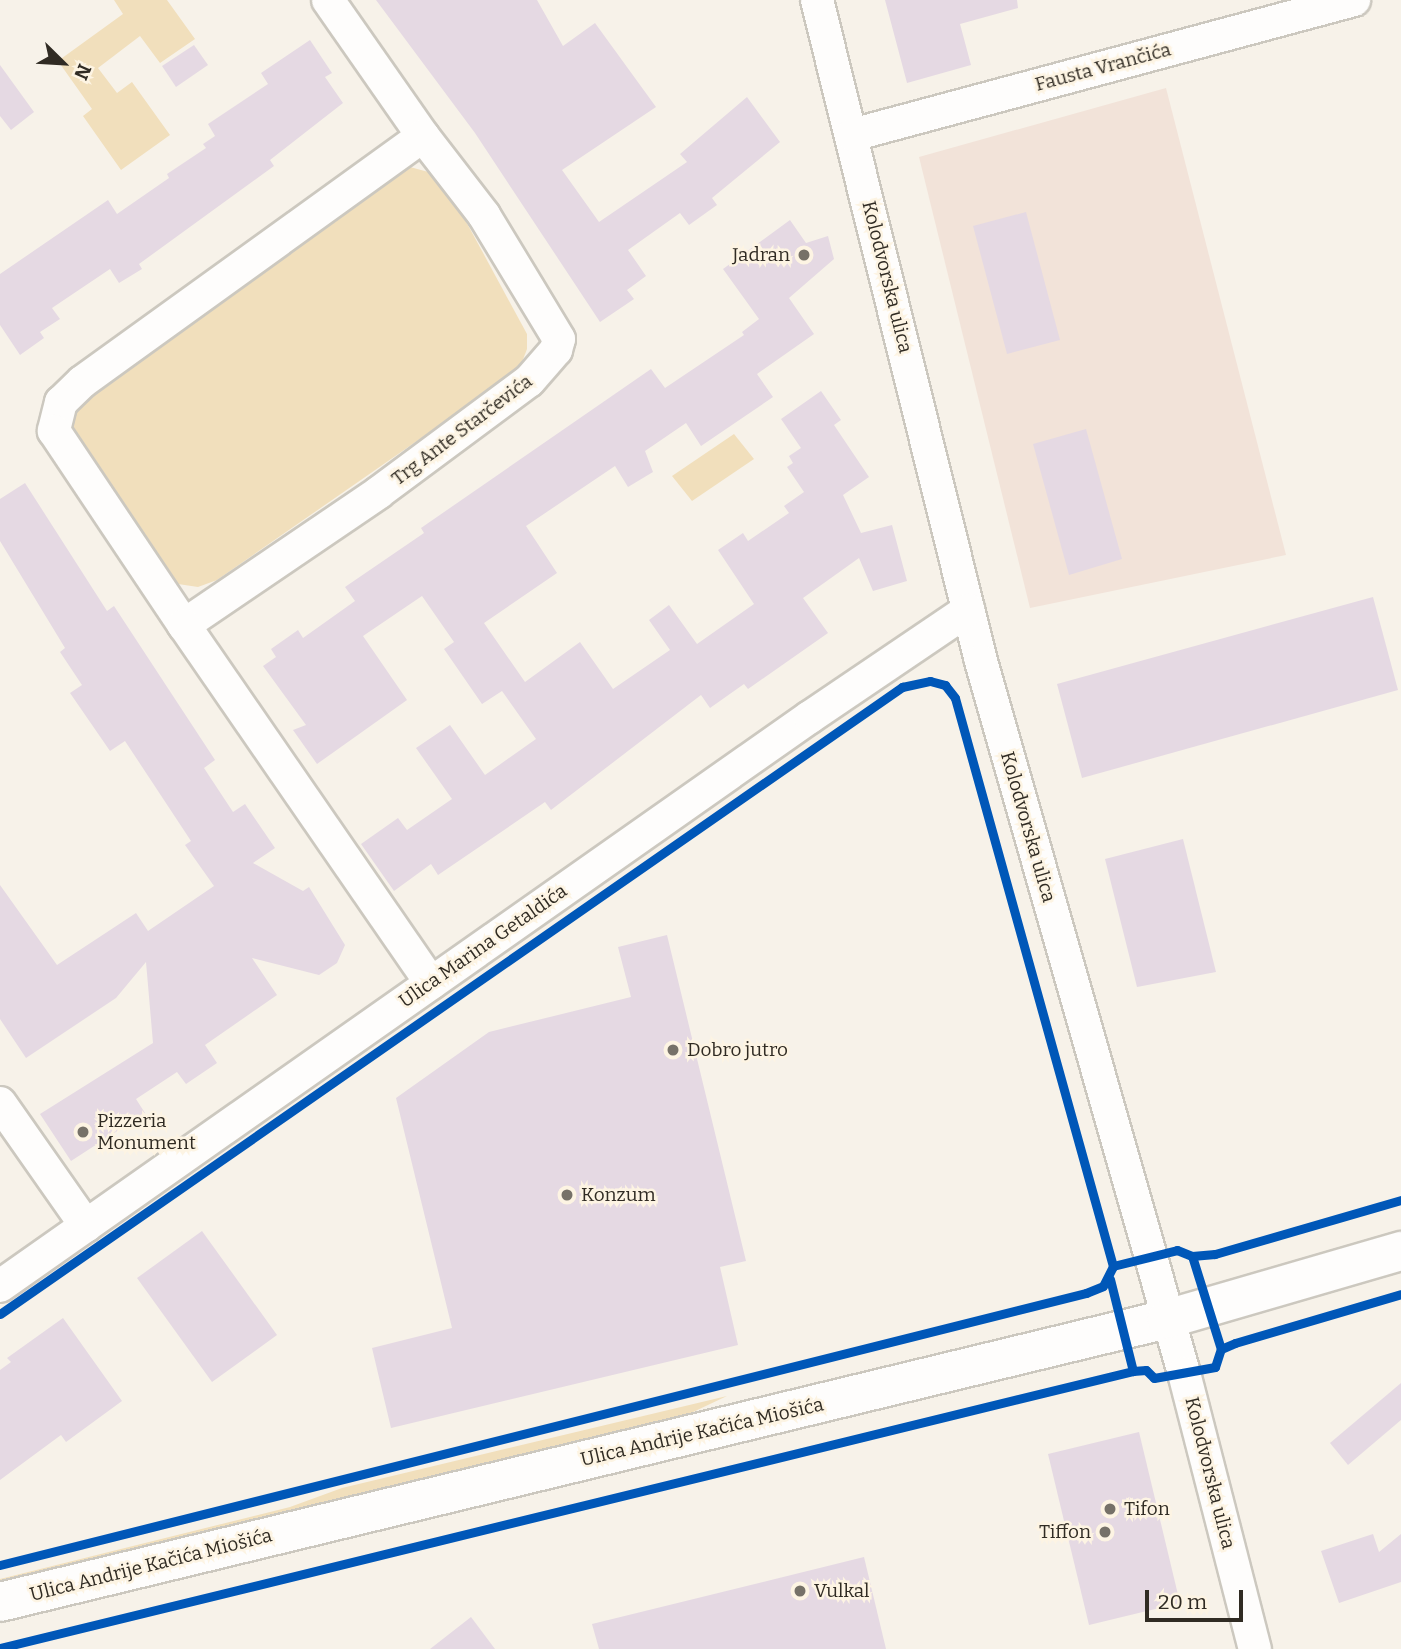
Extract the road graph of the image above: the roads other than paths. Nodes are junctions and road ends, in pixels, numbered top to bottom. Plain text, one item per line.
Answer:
1 (328, 0) edge
2 (817, 0) edge
3 (1354, 0) edge
4 (852, 135) junction
5 (423, 136) junction
6 (968, 610) junction
7 (184, 625) junction
8 (431, 983) junction
9 (0, 1103) edge
10 (86, 1226) junction
11 (1401, 1251) edge
12 (0, 1286) edge
13 (1167, 1319) junction
14 (0, 1602) edge
15 (1255, 1649) edge

1 - 5 street, Trg Ante Starčevića
2 - 4 street, Kolodvorska ulica
3 - 4 street, Fausta Vrančića
4 - 6 street, Kolodvorska ulica
5 - 7 street
5 - 7 street, Trg Ante Starčevića
6 - 8 street, Ulica Marina Getaldića
6 - 13 street, Kolodvorska ulica
7 - 8 street
8 - 10 street, Ulica Marina Getaldića
9 - 10 street
10 - 12 street, Ulica Marina Getaldića
11 - 13 main road, Ulica Andrije Kačića Miošića
13 - 14 main road, Ulica Andrije Kačića Miošića
13 - 15 street, Kolodvorska ulica

